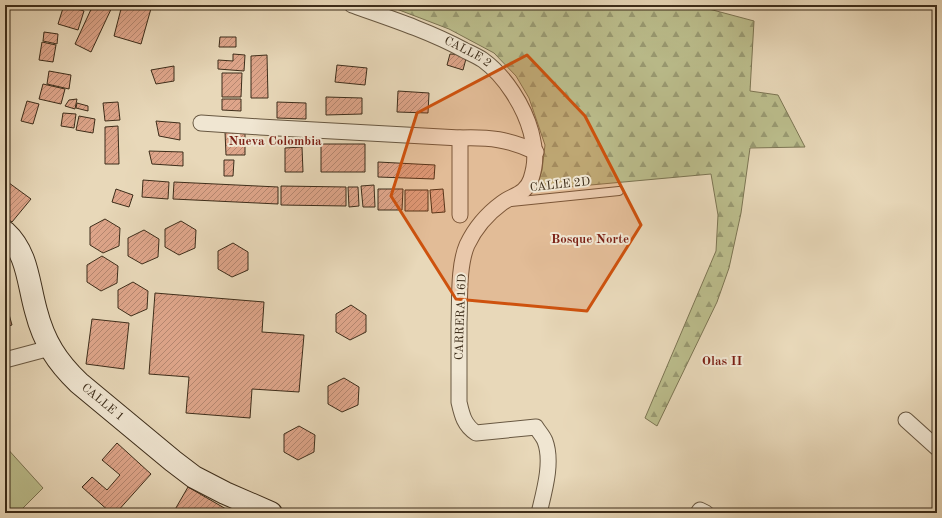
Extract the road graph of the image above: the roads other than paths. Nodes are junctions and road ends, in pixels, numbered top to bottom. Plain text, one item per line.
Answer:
1 (352, 5) edge
2 (201, 123) dead end
3 (460, 138) junction
4 (536, 152) junction
5 (619, 191) dead end
6 (503, 203) junction
7 (460, 216) dead end
8 (5, 232) edge
9 (50, 348) junction
10 (5, 360) edge
11 (906, 420) dead end
12 (937, 448) edge
13 (271, 513) edge
14 (539, 513) edge
15 (698, 513) edge
16 (706, 513) edge

1 - 4 street, CALLE 2
2 - 3 street
3 - 4 street
3 - 7 street
4 - 6 street, CARRERA 16D
5 - 6 lane, CALLE 2D
6 - 14 street, CARRERA 16D
8 - 9 street, CALLE 1
9 - 10 street
9 - 13 street, CALLE 1
11 - 12 street
15 - 16 street

